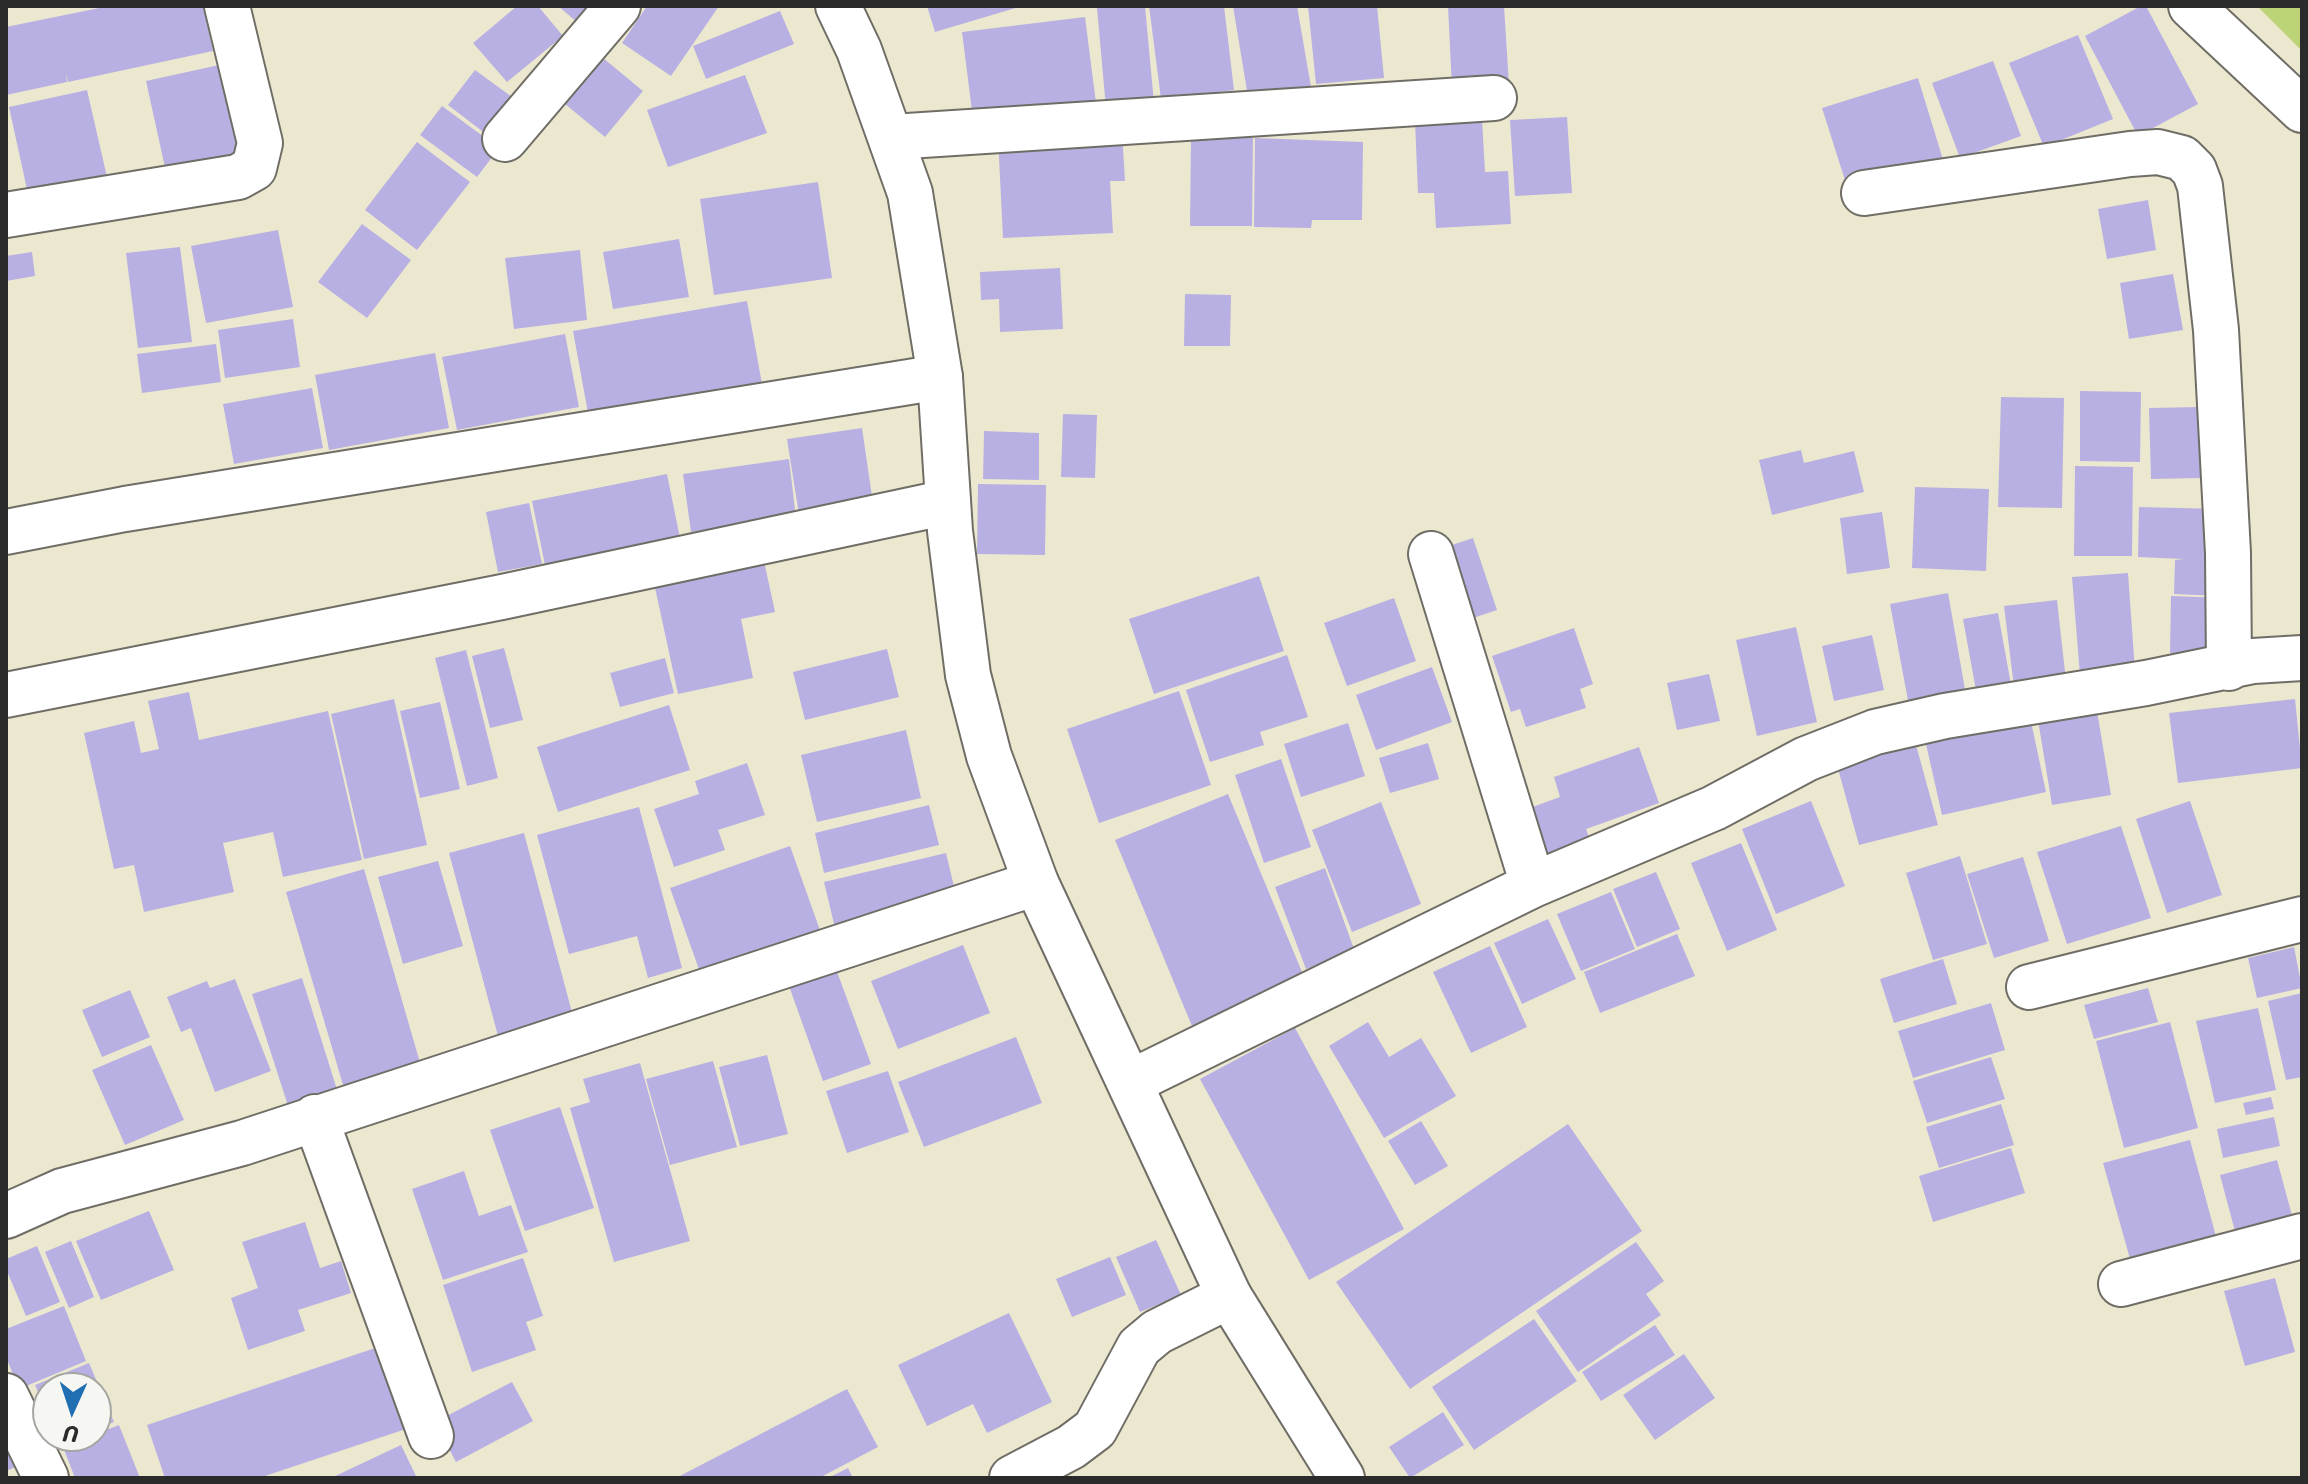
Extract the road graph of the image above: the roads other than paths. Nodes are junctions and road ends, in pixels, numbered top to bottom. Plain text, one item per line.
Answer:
1 (227, 6) edge
2 (618, 6) edge
3 (838, 6) edge
4 (2191, 6) edge
5 (1494, 98) dead end
6 (2302, 110) edge
7 (892, 137) junction
8 (505, 139) dead end
9 (1864, 193) dead end
10 (6, 215) edge
11 (940, 377) junction
12 (948, 502) junction
13 (6, 532) edge
14 (1431, 554) dead end
15 (2302, 658) edge
16 (2229, 668) junction
17 (6, 695) edge
18 (1036, 883) junction
19 (1533, 885) junction
20 (2302, 919) edge
21 (2029, 987) dead end
22 (1131, 1082) junction
23 (315, 1117) junction
24 (6, 1216) edge
25 (2302, 1236) edge
26 (2121, 1284) dead end
27 (1229, 1296) junction
28 (6, 1396) edge
29 (431, 1436) dead end
30 (46, 1478) edge
31 (1012, 1478) edge
32 (1342, 1478) edge

1 - 10 main road
2 - 8 main road
3 - 7 main road
4 - 6 main road
5 - 7 main road
7 - 11 main road
9 - 16 main road
11 - 12 main road
11 - 13 main road
12 - 17 main road
12 - 18 main road
14 - 19 main road
15 - 16 main road
16 - 19 main road
18 - 22 main road
18 - 23 main road
19 - 22 main road
20 - 21 main road
22 - 27 main road
23 - 24 main road
23 - 29 main road
25 - 26 main road
27 - 31 main road
27 - 32 main road
28 - 30 main road

